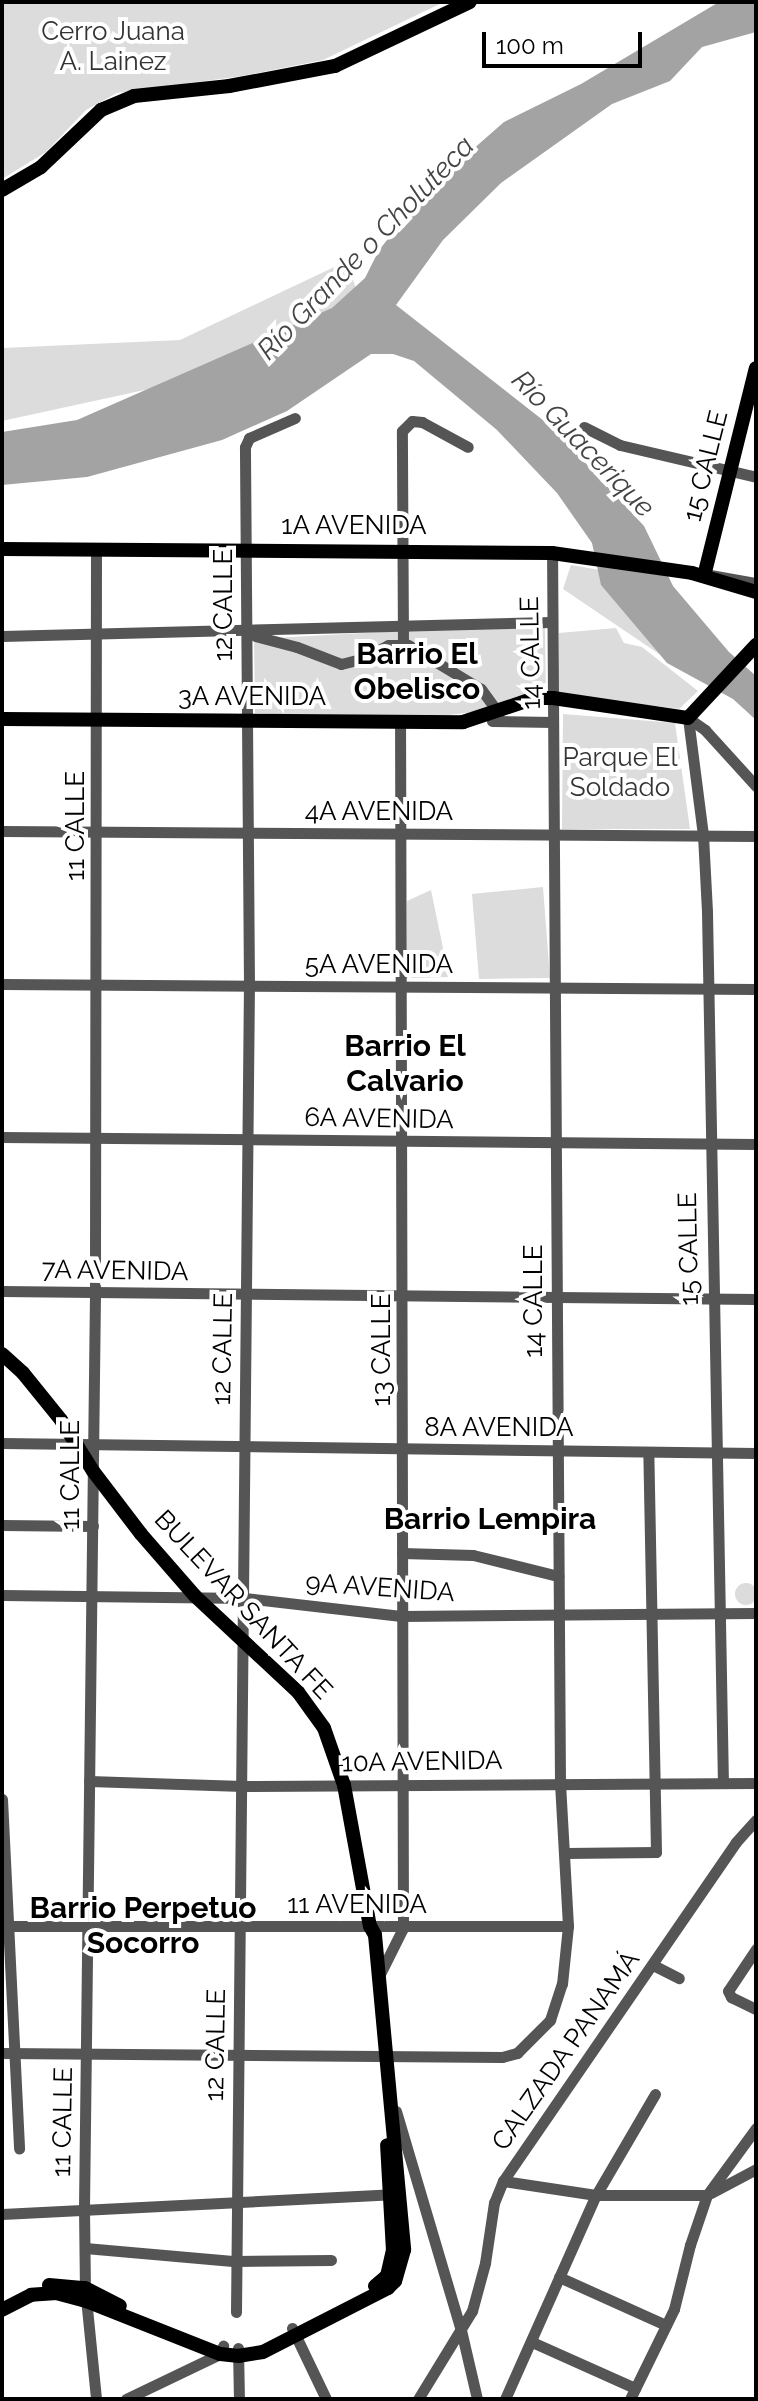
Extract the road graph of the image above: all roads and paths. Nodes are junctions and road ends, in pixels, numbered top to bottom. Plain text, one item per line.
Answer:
1 (470, 2) edge
2 (2, 190) edge
3 (756, 368) edge
4 (295, 418) dead end
5 (584, 427) dead end
6 (468, 447) dead end
7 (730, 470) junction
8 (756, 477) edge
9 (2, 549) edge
10 (247, 549) junction
11 (402, 549) junction
12 (96, 550) junction
13 (558, 553) junction
14 (698, 574) junction
15 (756, 583) edge
16 (756, 592) edge
17 (552, 622) junction
18 (403, 626) junction
19 (246, 633) junction
20 (98, 635) junction
21 (2, 636) edge
22 (403, 645) junction
23 (756, 645) edge
24 (553, 698) junction
25 (498, 716) junction
26 (688, 718) junction
27 (2, 719) edge
28 (99, 720) junction
29 (245, 720) junction
30 (400, 721) junction
31 (553, 722) junction
32 (756, 786) edge
33 (2, 831) edge
34 (98, 832) junction
35 (247, 833) junction
36 (402, 834) junction
37 (703, 835) junction
38 (555, 836) junction
39 (756, 836) edge
40 (2, 984) edge
41 (97, 985) junction
42 (249, 986) junction
43 (402, 987) junction
44 (553, 987) junction
45 (708, 988) junction
46 (756, 989) edge
47 (2, 1137) edge
48 (95, 1138) junction
49 (247, 1140) junction
50 (403, 1141) junction
51 (555, 1143) junction
52 (711, 1144) junction
53 (756, 1144) edge
54 (2, 1291) edge
55 (95, 1294) junction
56 (245, 1295) junction
57 (403, 1296) junction
58 (557, 1297) junction
59 (713, 1299) junction
60 (756, 1299) edge
61 (2, 1354) edge
62 (2, 1443) edge
63 (76, 1444) junction
64 (92, 1445) junction
65 (244, 1445) junction
66 (404, 1449) junction
67 (557, 1450) junction
68 (648, 1452) junction
69 (716, 1453) junction
70 (756, 1453) edge
71 (93, 1471) junction
72 (2, 1525) edge
73 (93, 1526) junction
74 (402, 1553) junction
75 (558, 1576) junction
76 (2, 1595) edge
77 (195, 1596) junction
78 (92, 1598) junction
79 (245, 1598) junction
80 (720, 1613) junction
81 (756, 1613) edge
82 (652, 1614) junction
83 (559, 1615) junction
84 (401, 1616) junction
85 (244, 1640) junction
86 (89, 1781) junction
87 (656, 1781) junction
88 (723, 1781) junction
89 (560, 1782) junction
90 (756, 1783) edge
91 (405, 1784) junction
92 (344, 1785) junction
93 (243, 1786) junction
94 (2, 1799) edge
95 (756, 1820) edge
96 (566, 1853) junction
97 (5, 1926) edge
98 (370, 1926) junction
99 (568, 1926) junction
100 (239, 1927) junction
101 (88, 1928) junction
102 (403, 1928) junction
103 (756, 1949) edge
104 (653, 1965) junction
105 (380, 1974) junction
106 (679, 1978) dead end
107 (756, 2009) edge
108 (8, 2053) edge
109 (86, 2054) junction
110 (238, 2054) junction
111 (383, 2055) junction
112 (391, 2088) junction
113 (655, 2094) dead end
114 (384, 2113) junction
115 (756, 2128) edge
116 (395, 2132) junction
117 (19, 2149) dead end
118 (756, 2169) edge
119 (413, 2174) junction
120 (503, 2181) junction
121 (391, 2194) junction
122 (596, 2195) junction
123 (707, 2195) junction
124 (236, 2200) junction
125 (84, 2209) junction
126 (2, 2214) edge
127 (85, 2248) junction
128 (331, 2260) dead end
129 (235, 2261) junction
130 (396, 2263) junction
131 (559, 2277) junction
132 (86, 2295) junction
133 (2, 2298) edge
134 (2, 2310) edge
135 (236, 2312) dead end
136 (666, 2325) junction
137 (461, 2330) junction
138 (295, 2331) junction
139 (532, 2342) junction
140 (230, 2351) junction
141 (632, 2394) edge
142 (96, 2399) edge
143 (126, 2399) edge
144 (239, 2399) edge
145 (326, 2399) edge
146 (418, 2399) edge
147 (477, 2399) edge
148 (505, 2399) edge

1 - 2 main road
3 - 7 main road, 15 CALLE
4 - 10 street, 12 CALLE
5 - 7 street
6 - 11 street
7 - 8 street
7 - 14 main road, 15 CALLE
9 - 12 main road, 1A AVENIDA
10 - 11 main road, 1A AVENIDA
10 - 12 main road, 1A AVENIDA
10 - 19 street, 12 CALLE
11 - 13 main road, 1A AVENIDA
11 - 18 street
12 - 20 street, 11 CALLE
13 - 14 main road, 1A AVENIDA
13 - 17 street, 14 CALLE
14 - 15 street, 1A AVENIDA
14 - 16 main road, 1A AVENIDA
17 - 18 street
17 - 24 street, 14 CALLE
18 - 19 street
18 - 22 street
19 - 20 street
19 - 22 street
19 - 29 street, 12 CALLE
20 - 21 street
20 - 28 street, 11 CALLE
22 - 25 street
23 - 26 main road
24 - 25 main road, 3A AVENIDA
24 - 26 main road, 3A AVENIDA
24 - 31 street, 14 CALLE
25 - 30 main road, 3A AVENIDA
25 - 31 street
26 - 32 street
26 - 37 street, 15 CALLE
27 - 28 main road, 3A AVENIDA
28 - 29 main road, 3A AVENIDA
28 - 34 street, 11 CALLE
29 - 30 main road, 3A AVENIDA
29 - 35 street, 12 CALLE
30 - 36 street, 13 CALLE
31 - 38 street, 14 CALLE
33 - 34 street, 4A AVENIDA
34 - 35 street, 4A AVENIDA
34 - 41 street, 11 CALLE
35 - 36 street, 4A AVENIDA
35 - 42 street, 12 CALLE
36 - 38 street, 4A AVENIDA
36 - 43 street, 13 CALLE
37 - 38 street, 4A AVENIDA
37 - 39 street, 4A AVENIDA
37 - 45 street, 15 CALLE
38 - 44 street, 14 CALLE
40 - 41 street, 5A AVENIDA
41 - 42 street, 5A AVENIDA
41 - 48 street, 11 CALLE
42 - 43 street, 5A AVENIDA
42 - 49 street, 12 CALLE
43 - 44 street, 5A AVENIDA
43 - 50 street, 13 CALLE
44 - 45 street, 5A AVENIDA
44 - 51 street, 14 CALLE
45 - 46 street, 5A AVENIDA
45 - 52 street, 15 CALLE
47 - 48 street, 6A AVENIDA
48 - 49 street, 6A AVENIDA
48 - 55 street, 11 CALLE
49 - 50 street, 6A AVENIDA
49 - 56 street, 12 CALLE
50 - 51 street, 6A AVENIDA
50 - 57 street, 13 CALLE
51 - 52 street, 6A AVENIDA
51 - 58 street, 14 CALLE
52 - 53 street, 6A AVENIDA
52 - 59 street, 15 CALLE
54 - 55 street, 7A AVENIDA
55 - 56 street, 7A AVENIDA
55 - 64 street, 11 CALLE
56 - 57 street, 7A AVENIDA
56 - 65 street, 12 CALLE
57 - 58 street, 7A AVENIDA
57 - 66 street, 13 CALLE
58 - 59 street, 7A AVENIDA
58 - 67 street, 14 CALLE
59 - 60 street, 7A AVENIDA
59 - 69 street, 15 CALLE
61 - 63 main road, BULEVAR SANTA FE
62 - 63 street, 8A AVENIDA
63 - 64 street, 8A AVENIDA
63 - 71 main road, BULEVAR SANTA FE
64 - 65 street, 8A AVENIDA
64 - 71 street, 11 CALLE
65 - 66 street, 8A AVENIDA
65 - 79 street, 12 CALLE
66 - 67 street, 8A AVENIDA
66 - 74 street, 13 CALLE
67 - 68 street, 8A AVENIDA
67 - 75 street, 14 CALLE
68 - 69 street, 8A AVENIDA
68 - 82 street
69 - 70 street, 8A AVENIDA
69 - 80 street, 15 CALLE
71 - 73 street, 11 CALLE
71 - 77 main road, BULEVAR SANTA FE
72 - 73 street
73 - 78 street, 11 CALLE
74 - 75 street
74 - 84 street, 13 CALLE
75 - 83 street, 14 CALLE
76 - 78 street, 9A AVENIDA
77 - 78 street, 9A AVENIDA
77 - 79 street, 9A AVENIDA
77 - 85 main road, BULEVAR SANTA FE
78 - 86 street, 11 CALLE
79 - 84 street, 9A AVENIDA
79 - 85 street, 12 CALLE
80 - 81 street, 9A AVENIDA
80 - 82 street, 9A AVENIDA
80 - 88 street, 15 CALLE
82 - 83 street, 9A AVENIDA
82 - 87 street
83 - 84 street, 9A AVENIDA
83 - 89 street, 14 CALLE
84 - 91 street, 13 CALLE
85 - 92 main road, BULEVAR SANTA FE
85 - 93 street, 12 CALLE
86 - 93 street, 10A AVENIDA
86 - 101 street, 11 CALLE
87 - 88 street, 10A AVENIDA
87 - 89 street, 10A AVENIDA
87 - 96 street
88 - 90 street, 10A AVENIDA
89 - 91 street, 10A AVENIDA
89 - 96 street, 14 CALLE
91 - 92 street, 10A AVENIDA
91 - 102 street, 13 CALLE
92 - 93 street, 10A AVENIDA
92 - 98 main road, BULEVAR SANTA FE
93 - 100 street, 12 CALLE
94 - 97 street
95 - 104 street, CALZADA PANAMÁ
96 - 99 street, 14 CALLE
97 - 101 street, 11 AVENIDA
97 - 108 street
98 - 100 street, 11 AVENIDA
98 - 102 street, 11 AVENIDA
98 - 105 main road, BULEVAR SANTA FE
98 - 111 main road, BULEVAR SANTA FE
99 - 102 street, 11 AVENIDA
99 - 111 street, 14 CALLE
100 - 101 street, 11 AVENIDA
100 - 110 street, 12 CALLE
101 - 109 street, 11 CALLE
102 - 105 street, 13 CALLE
103 - 107 street
104 - 106 street
104 - 120 street, CALZADA PANAMÁ
105 - 111 main road, BULEVAR SANTA FE
108 - 109 street
108 - 117 street
109 - 110 street
109 - 125 street, 11 CALLE
110 - 111 street
110 - 124 street, 12 CALLE
111 - 112 main road, BULEVAR SANTA FE
111 - 114 main road, BULEVAR SANTA FE
112 - 116 main road, BULEVAR SANTA FE
112 - 119 street
113 - 122 street
114 - 116 street
114 - 121 main road, BULEVAR SANTA FE
115 - 123 street
116 - 119 street
116 - 130 main road, BULEVAR SANTA FE
118 - 123 street
119 - 137 street
120 - 122 street
120 - 137 street, CALZADA PANAMÁ
121 - 124 street
121 - 130 main road, BULEVAR SANTA FE
122 - 123 street
122 - 131 street
123 - 136 street
124 - 125 street
124 - 129 street, 12 CALLE
125 - 126 street
125 - 127 street, 11 CALLE
127 - 129 street
127 - 132 street, 11 CALLE
128 - 129 street
129 - 135 street, 12 CALLE
130 - 138 main road
131 - 136 street
131 - 139 street
132 - 133 main road
132 - 134 main road
132 - 140 main road
132 - 142 street, 11 CALLE
136 - 141 street
137 - 146 street, CALZADA PANAMÁ
137 - 147 street
138 - 140 main road
138 - 145 street
139 - 141 street
139 - 148 street
140 - 143 street
140 - 144 street

